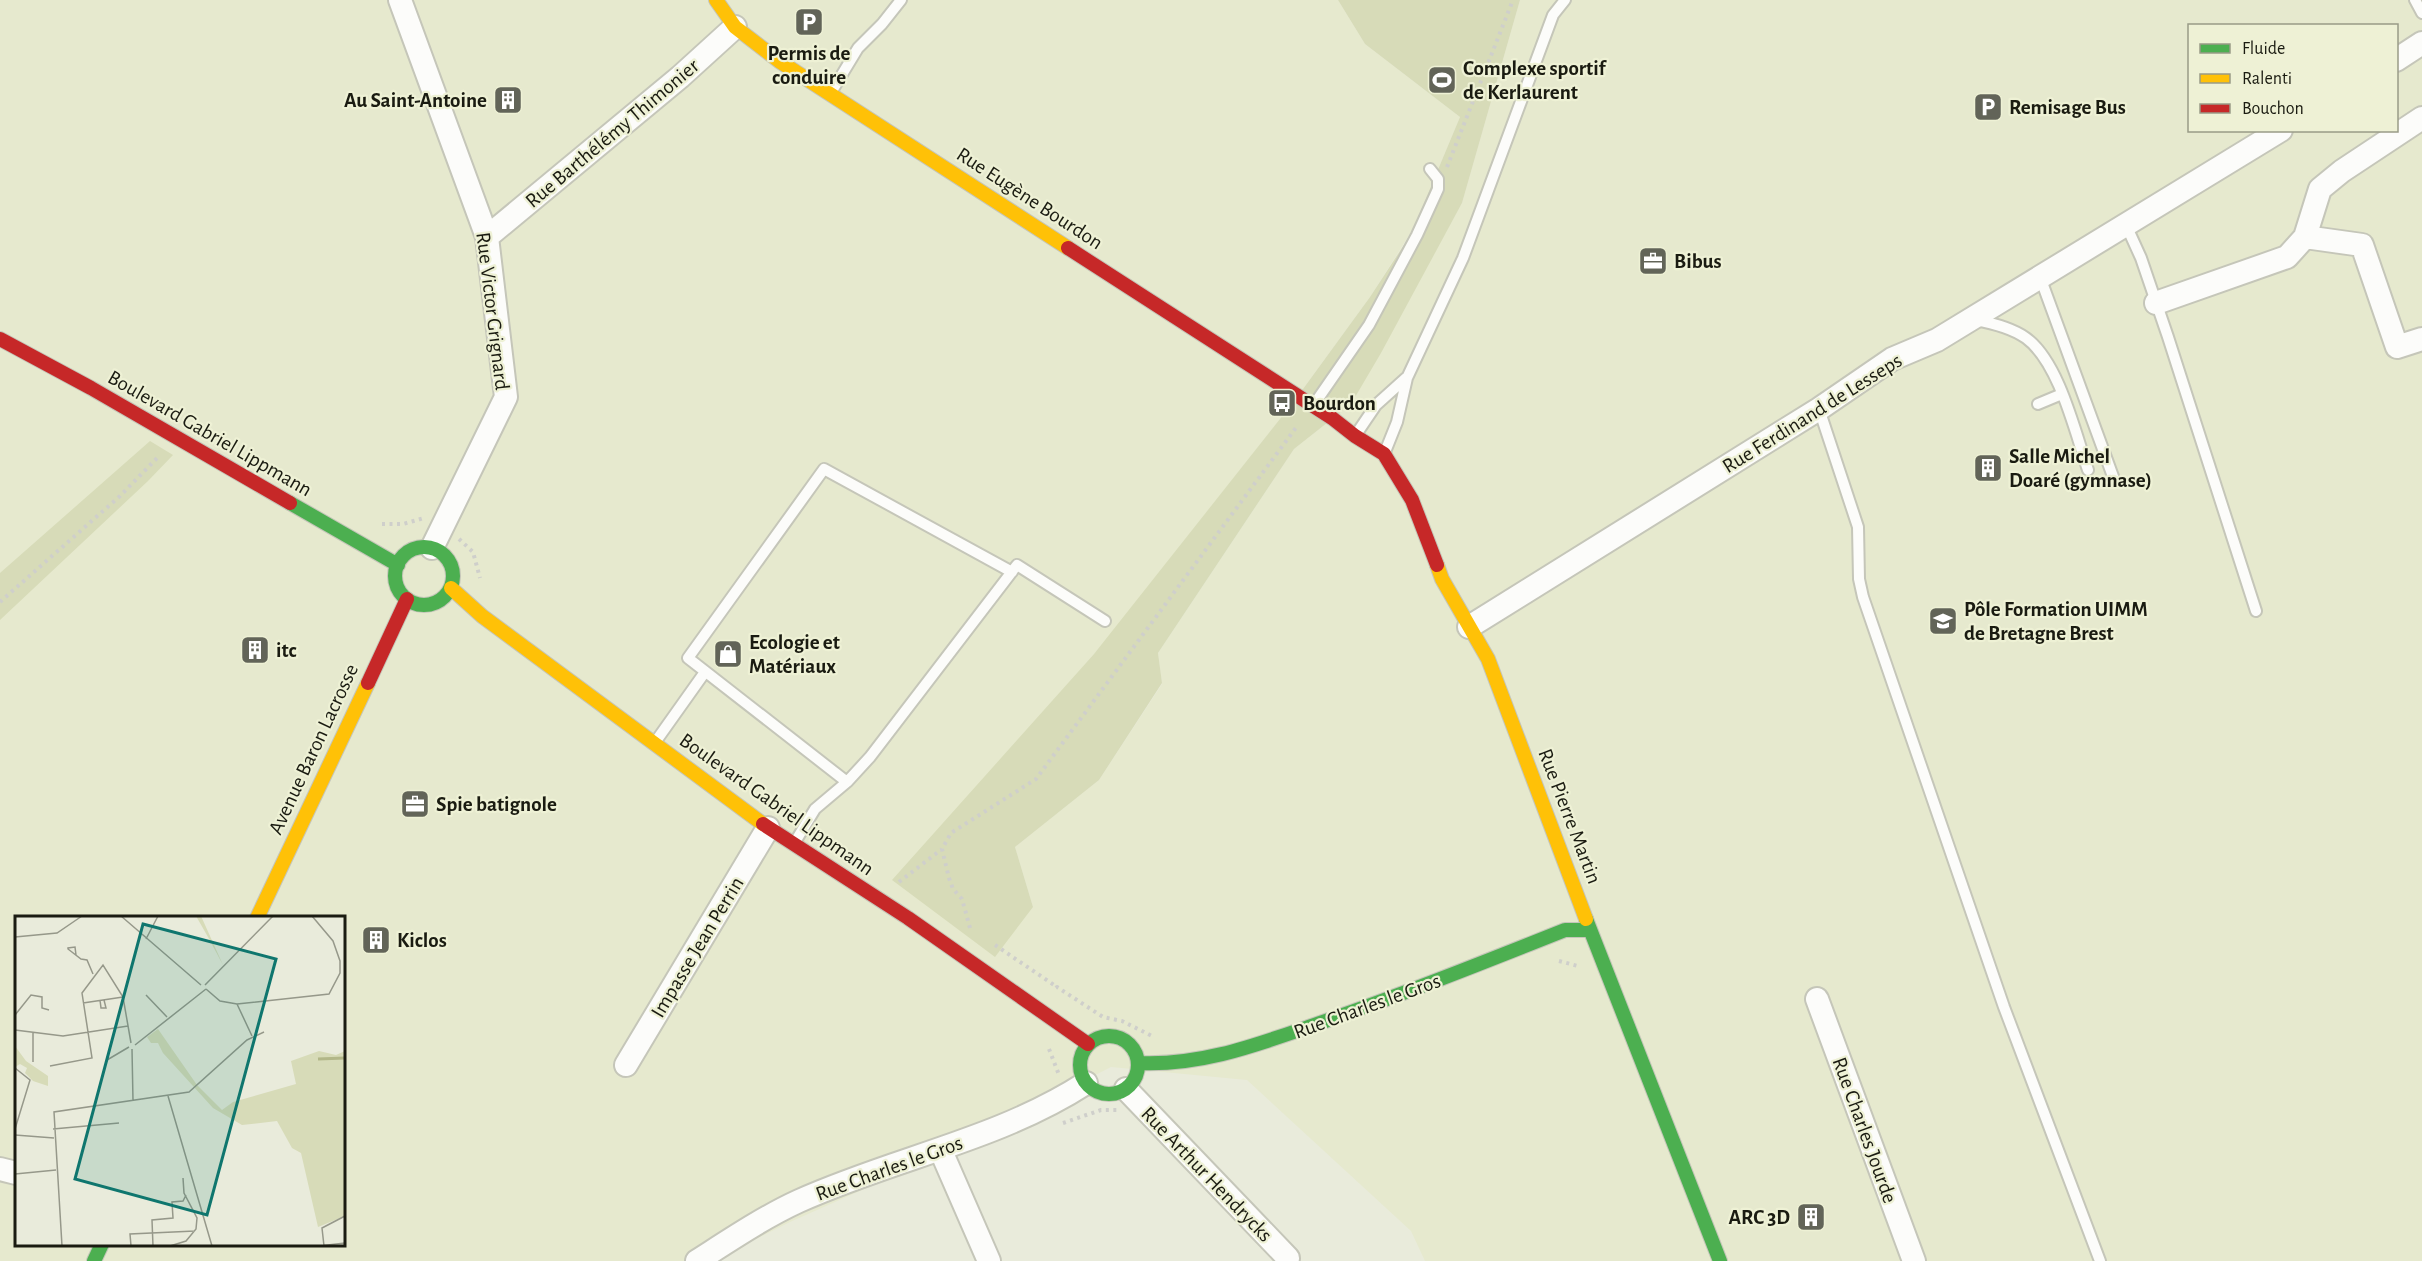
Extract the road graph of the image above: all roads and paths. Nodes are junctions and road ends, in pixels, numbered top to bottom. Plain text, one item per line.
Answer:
1 (400, 0) edge
2 (716, 0) edge
3 (901, 0) edge
4 (1513, 0) edge
5 (1565, 0) edge
6 (2415, 0) edge
7 (2422, 13) edge
8 (735, 27) junction
9 (2422, 43) edge
10 (2398, 59) edge
11 (831, 94) junction
12 (2422, 118) edge
13 (2278, 132) edge
14 (1430, 169) dead end
15 (1438, 189) junction
16 (2126, 225) junction
17 (486, 237) junction
18 (2304, 237) junction
19 (2040, 277) junction
20 (2156, 303) junction
21 (1971, 320) junction
22 (0, 339) edge
23 (2422, 339) edge
24 (1407, 378) junction
25 (2062, 394) junction
26 (2038, 404) dead end
27 (1313, 405) junction
28 (1819, 409) junction
29 (1332, 418) joint
30 (1355, 436) junction
31 (174, 437) junction
32 (1384, 454) junction
33 (2088, 470) dead end
34 (2115, 482) dead end
35 (432, 548) junction
36 (398, 565) junction
37 (1012, 572) junction
38 (451, 588) junction
39 (407, 599) junction
40 (0, 603) edge
41 (2256, 611) dead end
42 (1105, 621) dead end
43 (1469, 627) junction
44 (705, 672) junction
45 (654, 743) junction
46 (847, 782) junction
47 (768, 828) junction
48 (793, 844) junction
49 (942, 849) junction
50 (899, 882) dead end
51 (258, 916) edge
52 (970, 928) dead end
53 (1590, 930) junction
54 (1557, 960) dead end
55 (1582, 967) dead end
56 (1817, 999) dead end
57 (1088, 1044) junction
58 (1138, 1063) junction
59 (626, 1065) dead end
60 (1086, 1083) junction
61 (1132, 1097) junction
62 (1094, 1112) dead end
63 (941, 1151) junction
64 (0, 1169) edge
65 (15, 1173) edge
66 (102, 1246) edge
67 (1288, 1258) dead end
68 (94, 1261) edge
69 (698, 1261) edge
70 (989, 1261) edge
71 (1720, 1261) edge
72 (1914, 1261) edge
73 (2100, 1261) edge

1 - 17 street, Rue Victor Grignard
2 - 8 street, Rue Eugène Bourdon
3 - 11 lane
4 - 15 path
5 - 24 lane
6 - 7 lane
8 - 11 street, Rue Eugène Bourdon
8 - 17 street, Rue Barthélémy Thimonier
9 - 10 street
11 - 27 street, Rue Eugène Bourdon
12 - 18 street
13 - 16 street, Rue Ferdinand de Lesseps
14 - 15 lane
15 - 27 lane
16 - 19 street, Rue Ferdinand de Lesseps
16 - 20 lane
17 - 35 street, Rue Victor Grignard
18 - 20 street
18 - 23 street
19 - 21 street, Rue Ferdinand de Lesseps
19 - 34 lane
20 - 41 lane
21 - 25 lane
21 - 28 street, Rue Ferdinand de Lesseps
22 - 31 street, Boulevard Gabriel Lippmann
24 - 30 lane
24 - 32 lane
25 - 26 lane
25 - 33 lane
27 - 29 street, Rue Eugène Bourdon
27 - 49 path
28 - 43 street, Rue Ferdinand de Lesseps
28 - 73 lane
29 - 30 street, Rue Pierre Martin
30 - 32 street, Rue Pierre Martin
31 - 36 street, Boulevard Gabriel Lippmann
31 - 40 path
32 - 43 street, Rue Pierre Martin
35 - 36 street
35 - 38 street
36 - 39 street
37 - 42 lane
37 - 44 lane
37 - 46 lane
38 - 39 street
38 - 45 street, Boulevard Gabriel Lippmann
39 - 51 street, Avenue Baron Lacrosse
43 - 53 street, Rue Pierre Martin
44 - 45 lane
44 - 46 lane
45 - 47 street, Boulevard Gabriel Lippmann
46 - 48 lane
47 - 48 street, Boulevard Gabriel Lippmann
47 - 59 street, Impasse Jean Perrin
48 - 57 street, Boulevard Gabriel Lippmann
49 - 50 path
49 - 52 path
53 - 58 street, Rue Charles le Gros
53 - 71 street, Rue Pierre Martin
54 - 55 path
56 - 72 street, Rue Charles Jourde
57 - 58 street
57 - 60 street
58 - 61 street
60 - 61 street
60 - 63 street, Rue Charles le Gros
61 - 62 path
61 - 67 street, Rue Arthur Hendrycks
63 - 69 street, Rue Charles le Gros
63 - 70 street
64 - 65 street
66 - 68 street

